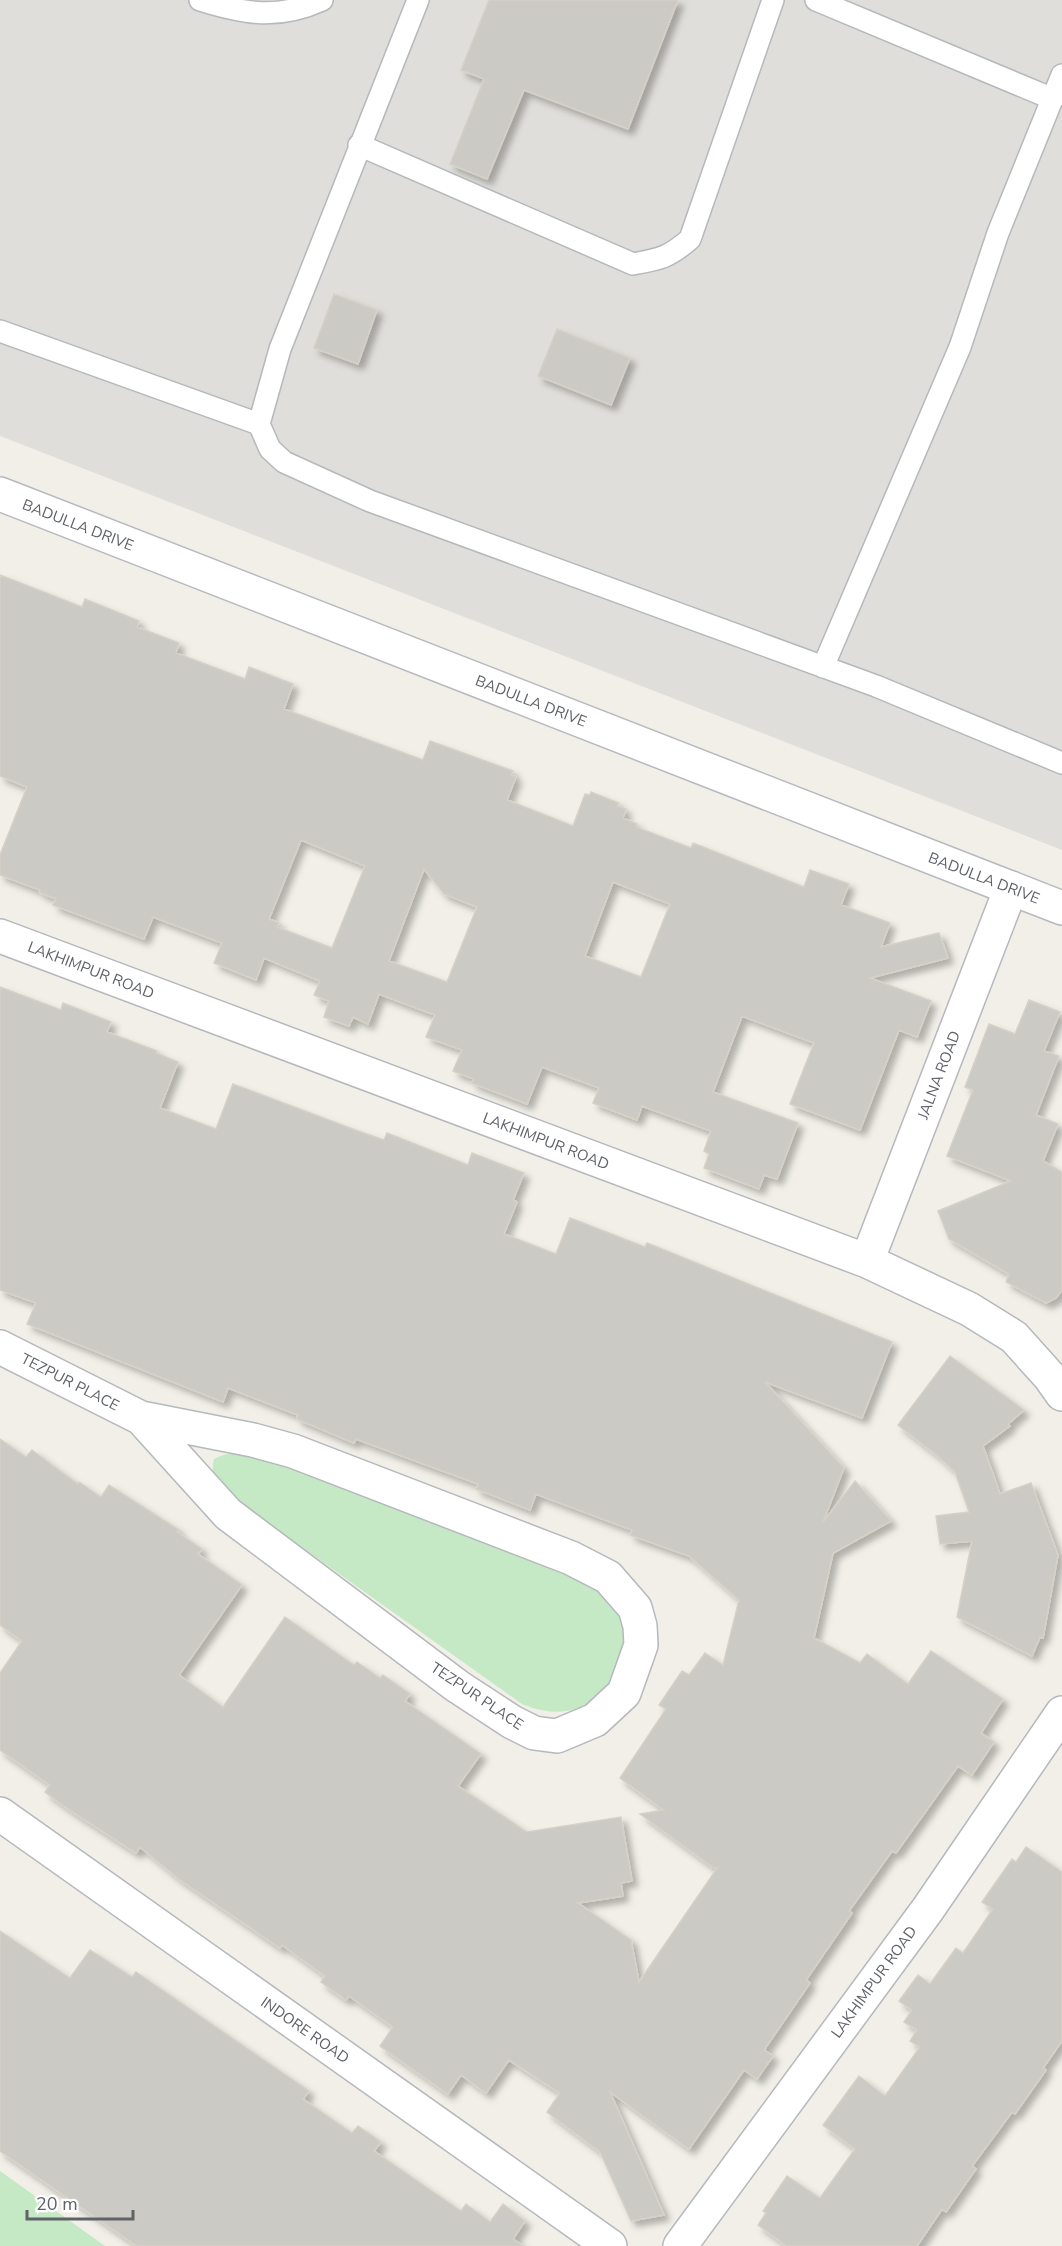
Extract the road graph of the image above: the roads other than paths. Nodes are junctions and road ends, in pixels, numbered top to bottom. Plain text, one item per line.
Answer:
1 (200, 0) edge
2 (322, 0) edge
3 (418, 0) edge
4 (773, 0) edge
5 (816, 0) edge
6 (1062, 75) edge
7 (1053, 99) junction
8 (359, 145) junction
9 (0, 331) edge
10 (259, 424) junction
11 (0, 494) edge
12 (823, 667) junction
13 (1062, 763) edge
14 (1011, 888) junction
15 (1062, 908) edge
16 (0, 936) edge
17 (867, 1261) junction
18 (0, 1347) edge
19 (1062, 1394) edge
20 (141, 1418) junction
21 (1062, 1713) edge
22 (0, 1814) edge
23 (610, 2246) edge
24 (680, 2246) edge

1 - 2 lane
3 - 8 lane
4 - 8 lane
5 - 7 lane
6 - 7 lane
7 - 12 lane
8 - 10 lane
9 - 10 lane
10 - 12 lane
11 - 14 street, BADULLA DRIVE
12 - 13 lane
14 - 15 street, BADULLA DRIVE
14 - 17 street, JALNA ROAD
16 - 17 street, LAKHIMPUR ROAD
17 - 19 street, LAKHIMPUR ROAD
18 - 20 street, TEZPUR PLACE
20 - 20 street, TEZPUR PLACE
21 - 24 street, LAKHIMPUR ROAD
22 - 23 street, INDORE ROAD

